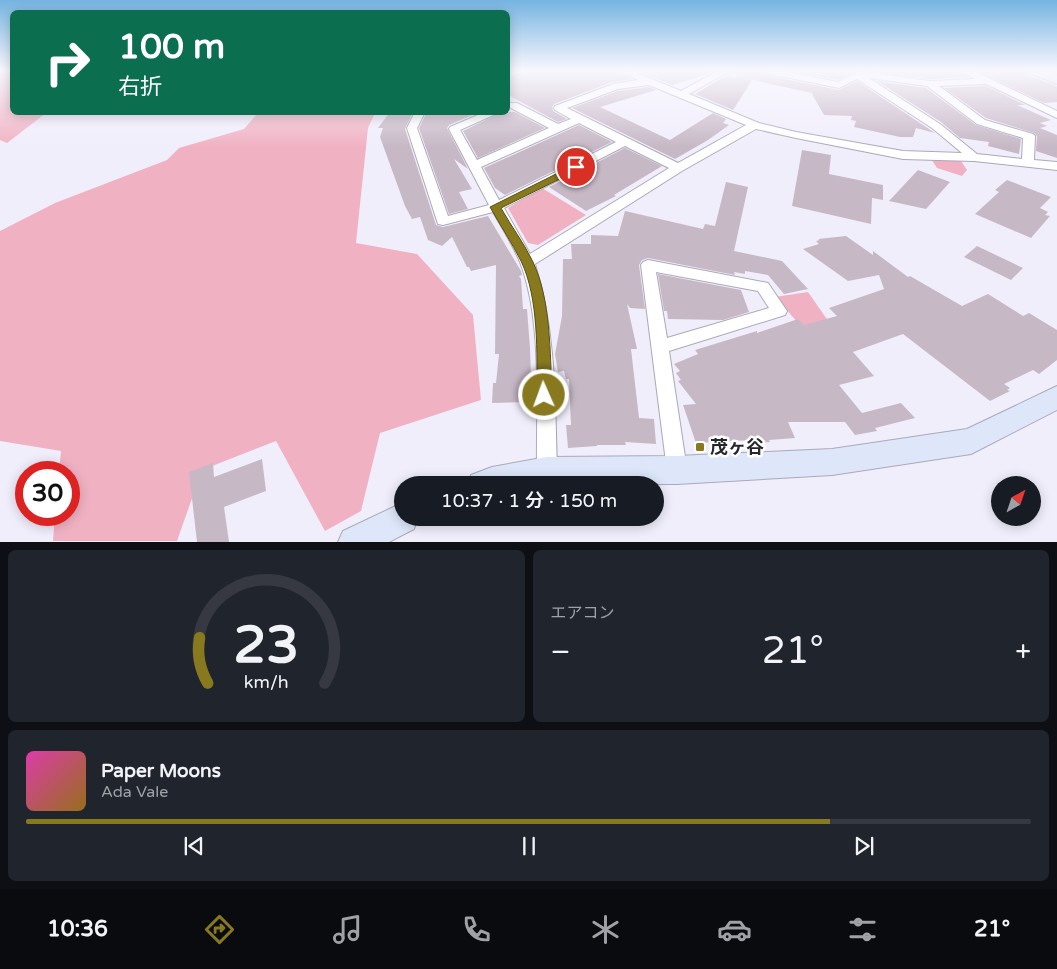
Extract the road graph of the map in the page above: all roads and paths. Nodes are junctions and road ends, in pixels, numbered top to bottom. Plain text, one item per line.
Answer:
1 (589, 96) edge
2 (683, 96) edge
3 (890, 96) edge
4 (946, 96) edge
5 (1020, 96) edge
6 (510, 105) edge
7 (418, 115) edge
8 (488, 115) edge
9 (1057, 115) edge
10 (579, 119) junction
11 (755, 125) junction
12 (558, 129) junction
13 (625, 142) junction
14 (974, 157) junction
15 (1028, 162) junction
16 (474, 166) junction
17 (1057, 166) edge
18 (678, 168) junction
19 (495, 207) junction
20 (527, 262) junction
21 (660, 347) junction
22 (1057, 397) edge
23 (677, 470) junction
24 (547, 471) junction
25 (520, 476) edge
26 (394, 522) edge
27 (354, 542) edge

1 - 10 street
2 - 11 street
3 - 14 street
4 - 15 street
5 - 9 street
6 - 12 street
7 - 19 street
8 - 16 street
10 - 12 street
10 - 13 street
11 - 14 street
11 - 18 street
12 - 16 street
13 - 18 street
13 - 19 street
14 - 15 street
15 - 17 street
16 - 19 street
18 - 20 street
19 - 20 street
20 - 24 street
21 - 21 street
21 - 23 street
22 - 23 street
23 - 24 street
24 - 25 street
26 - 27 street

